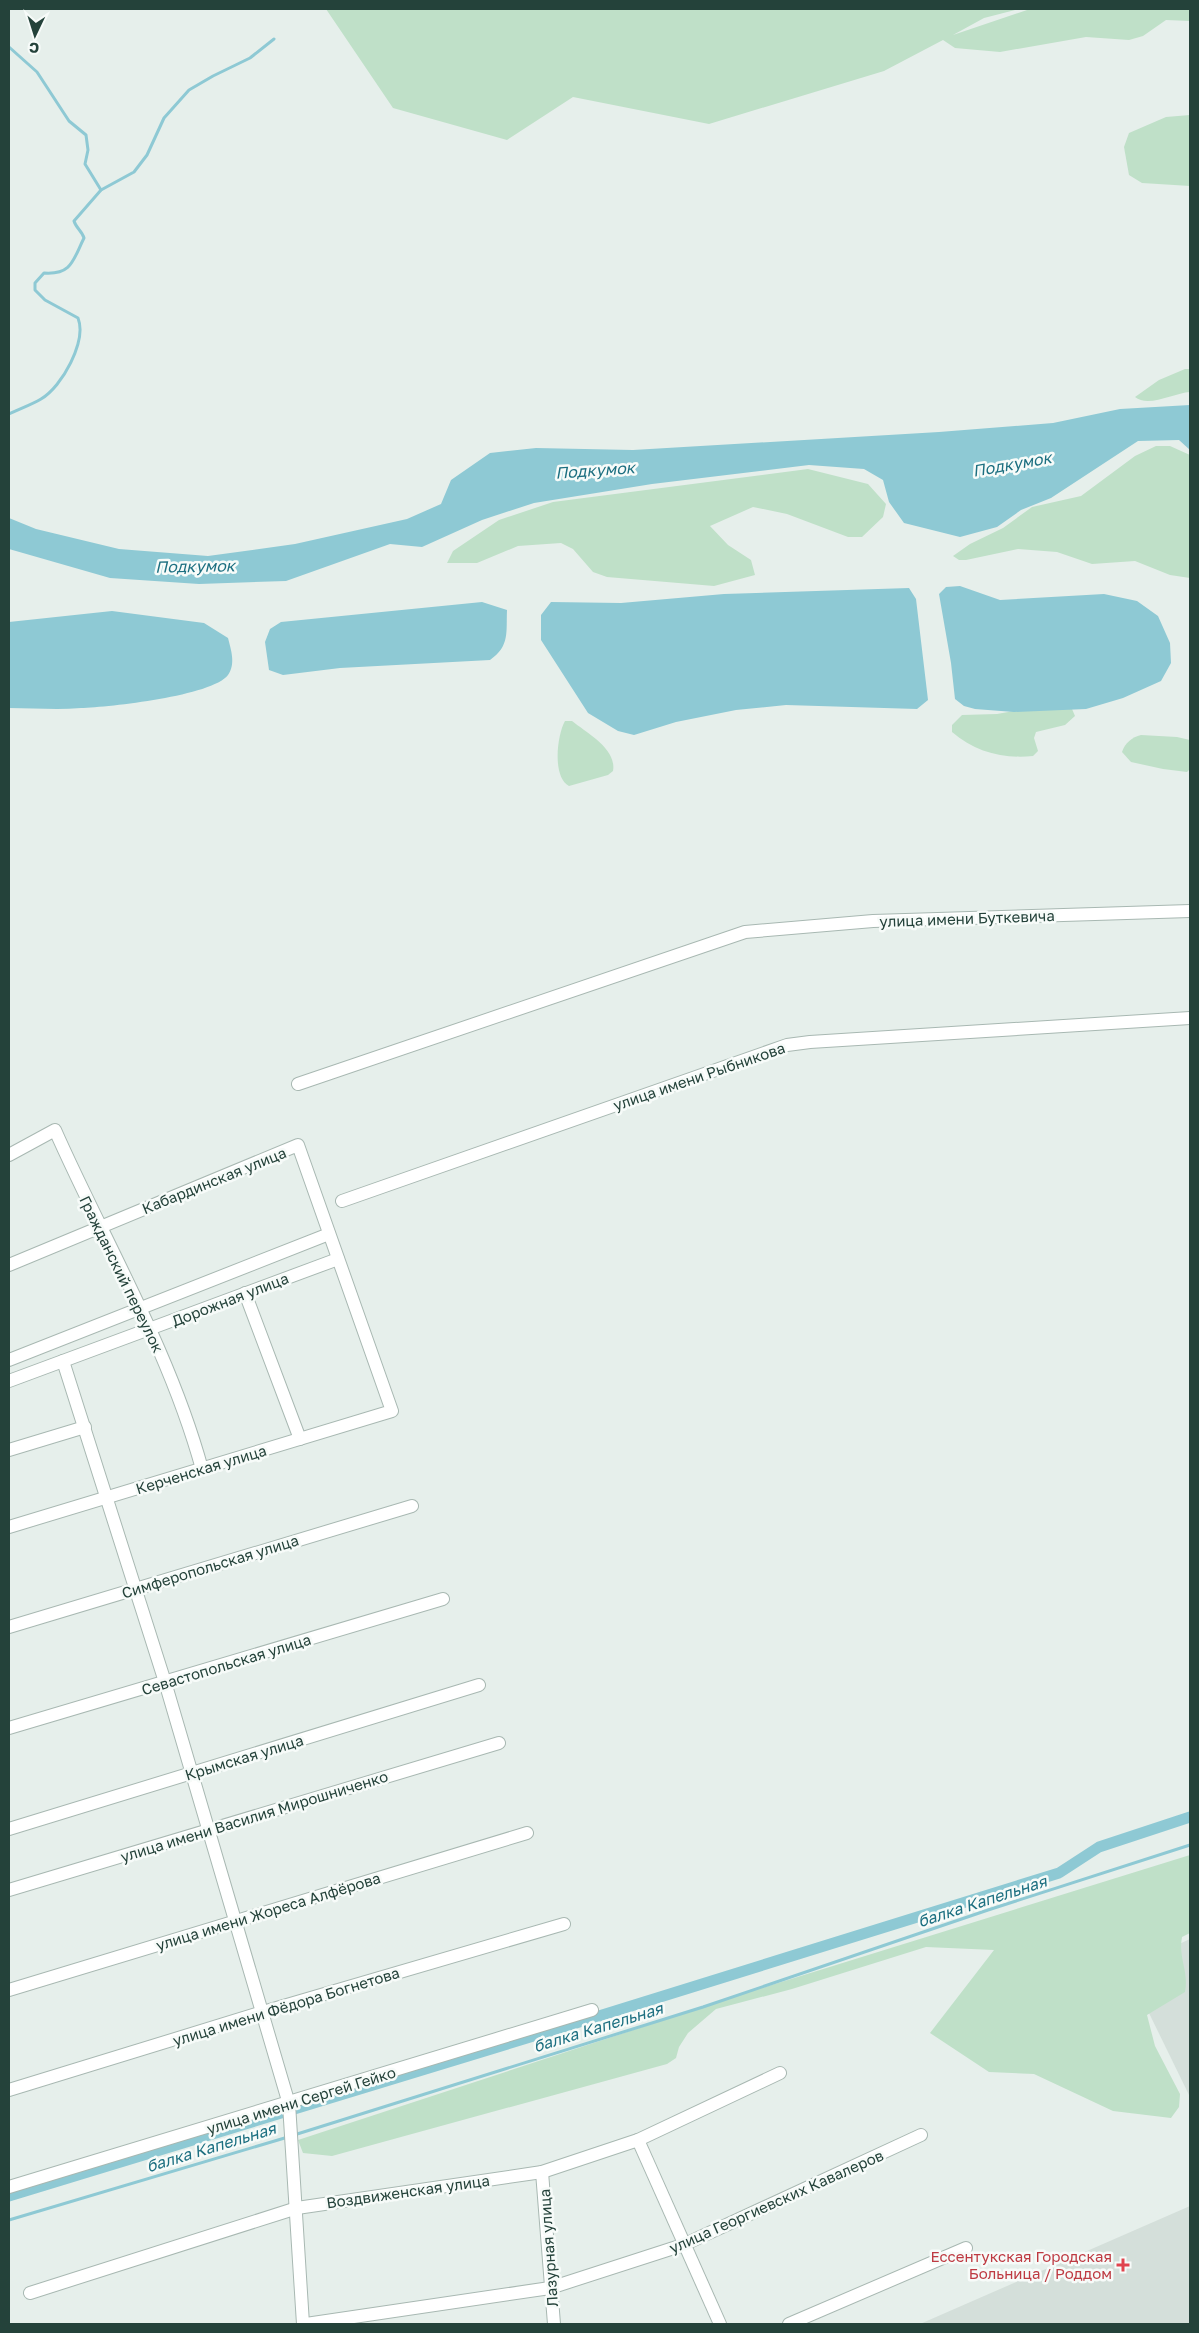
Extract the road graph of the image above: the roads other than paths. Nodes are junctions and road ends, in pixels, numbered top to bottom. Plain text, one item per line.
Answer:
1 (1190, 911) edge
2 (1190, 1018) edge
3 (298, 1084) dead end
4 (9, 1155) edge
5 (342, 1201) dead end
6 (100, 1227) junction
7 (329, 1234) junction
8 (338, 1259) junction
9 (9, 1264) edge
10 (246, 1293) junction
11 (140, 1306) junction
12 (151, 1329) junction
13 (9, 1360) edge
14 (63, 1362) junction
15 (9, 1382) edge
16 (392, 1411) joint
17 (85, 1427) junction
18 (300, 1439) junction
19 (9, 1450) edge
20 (202, 1469) junction
21 (106, 1498) junction
22 (412, 1506) dead end
23 (9, 1528) edge
24 (134, 1590) junction
25 (443, 1599) dead end
26 (9, 1627) edge
27 (165, 1682) junction
28 (479, 1685) dead end
29 (9, 1728) edge
30 (499, 1743) dead end
31 (191, 1772) junction
32 (9, 1829) edge
33 (208, 1830) junction
34 (527, 1833) dead end
35 (9, 1890) edge
36 (234, 1920) junction
37 (564, 1924) dead end
38 (9, 1990) edge
39 (592, 2010) dead end
40 (263, 2012) junction
41 (780, 2073) dead end
42 (9, 2090) edge
43 (289, 2104) junction
44 (921, 2135) dead end
45 (638, 2140) junction
46 (542, 2172) junction
47 (9, 2187) edge
48 (297, 2208) junction
49 (683, 2245) junction
50 (966, 2248) dead end
51 (550, 2288) junction
52 (30, 2293) dead end
53 (304, 2324) edge
54 (554, 2324) edge
55 (720, 2324) edge
56 (789, 2324) edge

1 - 3 street, улица имени Буткевича
2 - 5 street, улица имени Рыбникова
4 - 6 street, Гражданский переулок
6 - 7 street, Кабардинская улица
6 - 9 street, Кабардинская улица
6 - 11 street, Гражданский переулок
7 - 8 street, Кабардинская улица
7 - 11 street, Дорожная улица
8 - 10 street, Дорожная улица
8 - 16 street, Кабардинская улица
10 - 12 street, Дорожная улица
10 - 18 street
11 - 12 street, Гражданский переулок
11 - 13 street, Дорожная улица
12 - 14 street, Дорожная улица
12 - 20 street, Гражданский переулок
14 - 15 street, Дорожная улица
14 - 17 street
16 - 18 street, Керченская улица
17 - 19 street
17 - 21 street
18 - 20 street, Керченская улица
20 - 21 street, Керченская улица
21 - 23 street, Керченская улица
21 - 24 street
22 - 24 street, Симферопольская улица
24 - 26 street, Симферопольская улица
24 - 27 street
25 - 27 street, Севастопольская улица
27 - 29 street, Севастопольская улица
27 - 31 street
28 - 31 street, Крымская улица
30 - 33 street, улица имени Василия Мирошниченко
31 - 32 street, Крымская улица
31 - 33 street
33 - 35 street, улица имени Василия Мирошниченко
33 - 36 street
34 - 36 street, улица имени Жореса Алфёрова
36 - 38 street, улица имени Жореса Алфёрова
36 - 40 street
37 - 40 street, улица имени Фёдора Богнетова
39 - 43 street, улица имени Сергей Гейко
40 - 42 street, улица имени Фёдора Богнетова
40 - 43 street
41 - 45 street, Воздвиженская улица
43 - 47 street, улица имени Сергей Гейко
43 - 48 street
44 - 49 street, улица Георгиевских Кавалеров
45 - 46 street, Воздвиженская улица
45 - 49 street
46 - 48 street, Воздвиженская улица
46 - 51 street, Лазурная улица
48 - 52 street, Воздвиженская улица
48 - 53 street
49 - 51 street, улица Георгиевских Кавалеров
49 - 55 street
50 - 56 street
51 - 53 street, улица Георгиевских Кавалеров
51 - 54 street, Лазурная улица

